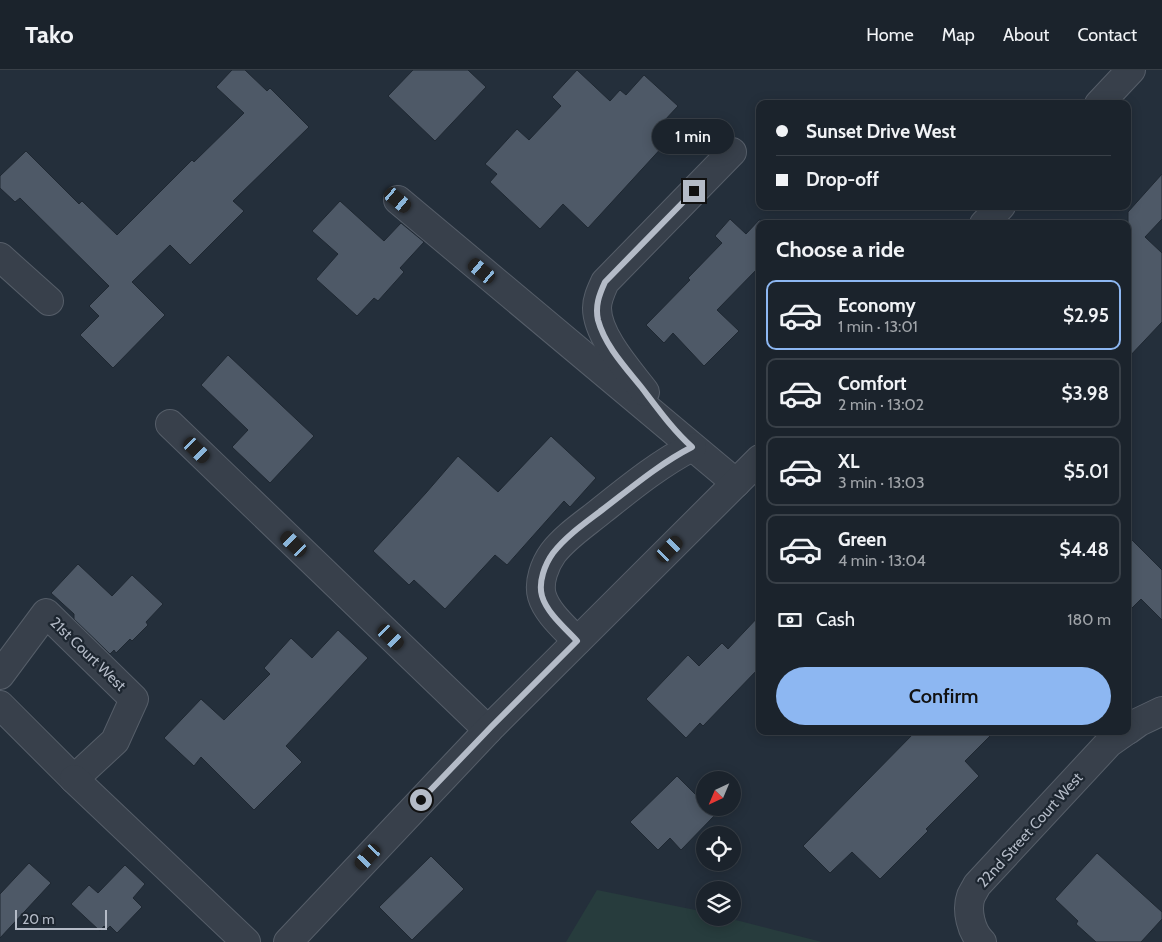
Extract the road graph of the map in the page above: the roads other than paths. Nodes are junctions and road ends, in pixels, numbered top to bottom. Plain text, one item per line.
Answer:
1 (1131, 70) edge
2 (1102, 100) edge
3 (732, 152) dead end
4 (398, 200) dead end
5 (997, 210) edge
6 (988, 220) edge
7 (0, 257) edge
8 (49, 301) dead end
9 (170, 424) dead end
10 (685, 441) junction
11 (756, 463) edge
12 (736, 484) junction
13 (577, 641) junction
14 (0, 675) edge
15 (0, 705) edge
16 (1162, 711) edge
17 (1131, 728) edge
18 (488, 730) junction
19 (1121, 735) edge
20 (74, 779) junction
21 (246, 942) edge
22 (288, 942) edge
23 (982, 942) edge

1 - 2 street
3 - 10 street
4 - 10 street
5 - 6 street
7 - 8 street
9 - 18 street
10 - 12 street
10 - 13 street
11 - 12 street
12 - 13 street
13 - 18 street
14 - 20 street, 21st Court West
15 - 20 street
16 - 17 street, 22nd Street Court West
18 - 22 street
19 - 23 street, 22nd Street Court West
20 - 21 street

